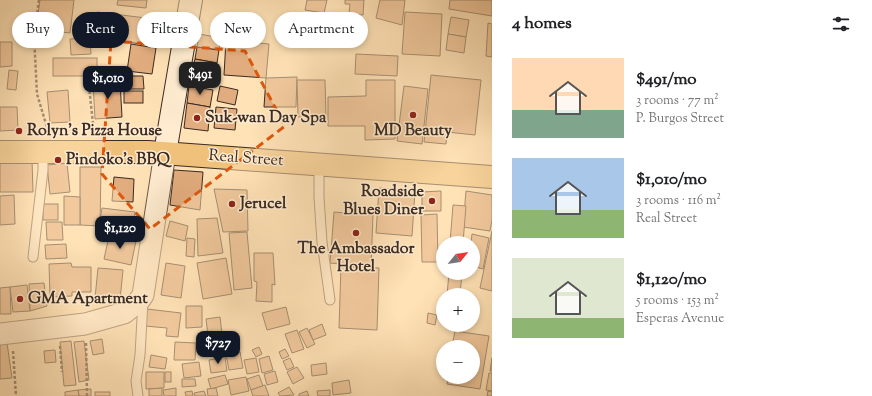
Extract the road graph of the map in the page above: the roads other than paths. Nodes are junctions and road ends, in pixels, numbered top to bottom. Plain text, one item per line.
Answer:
1 (191, 0) edge
2 (0, 152) edge
3 (48, 152) junction
4 (165, 153) junction
5 (319, 164) junction
6 (492, 178) edge
7 (33, 257) dead end
8 (143, 295) junction
9 (330, 300) dead end
10 (6, 333) edge
11 (138, 396) edge

1 - 4 main road
2 - 3 main road, Real Street
3 - 4 main road, Real Street
3 - 7 lane
4 - 5 main road, Real Street
4 - 8 street
5 - 6 main road, Real Street
5 - 9 lane
8 - 10 street
8 - 11 lane

